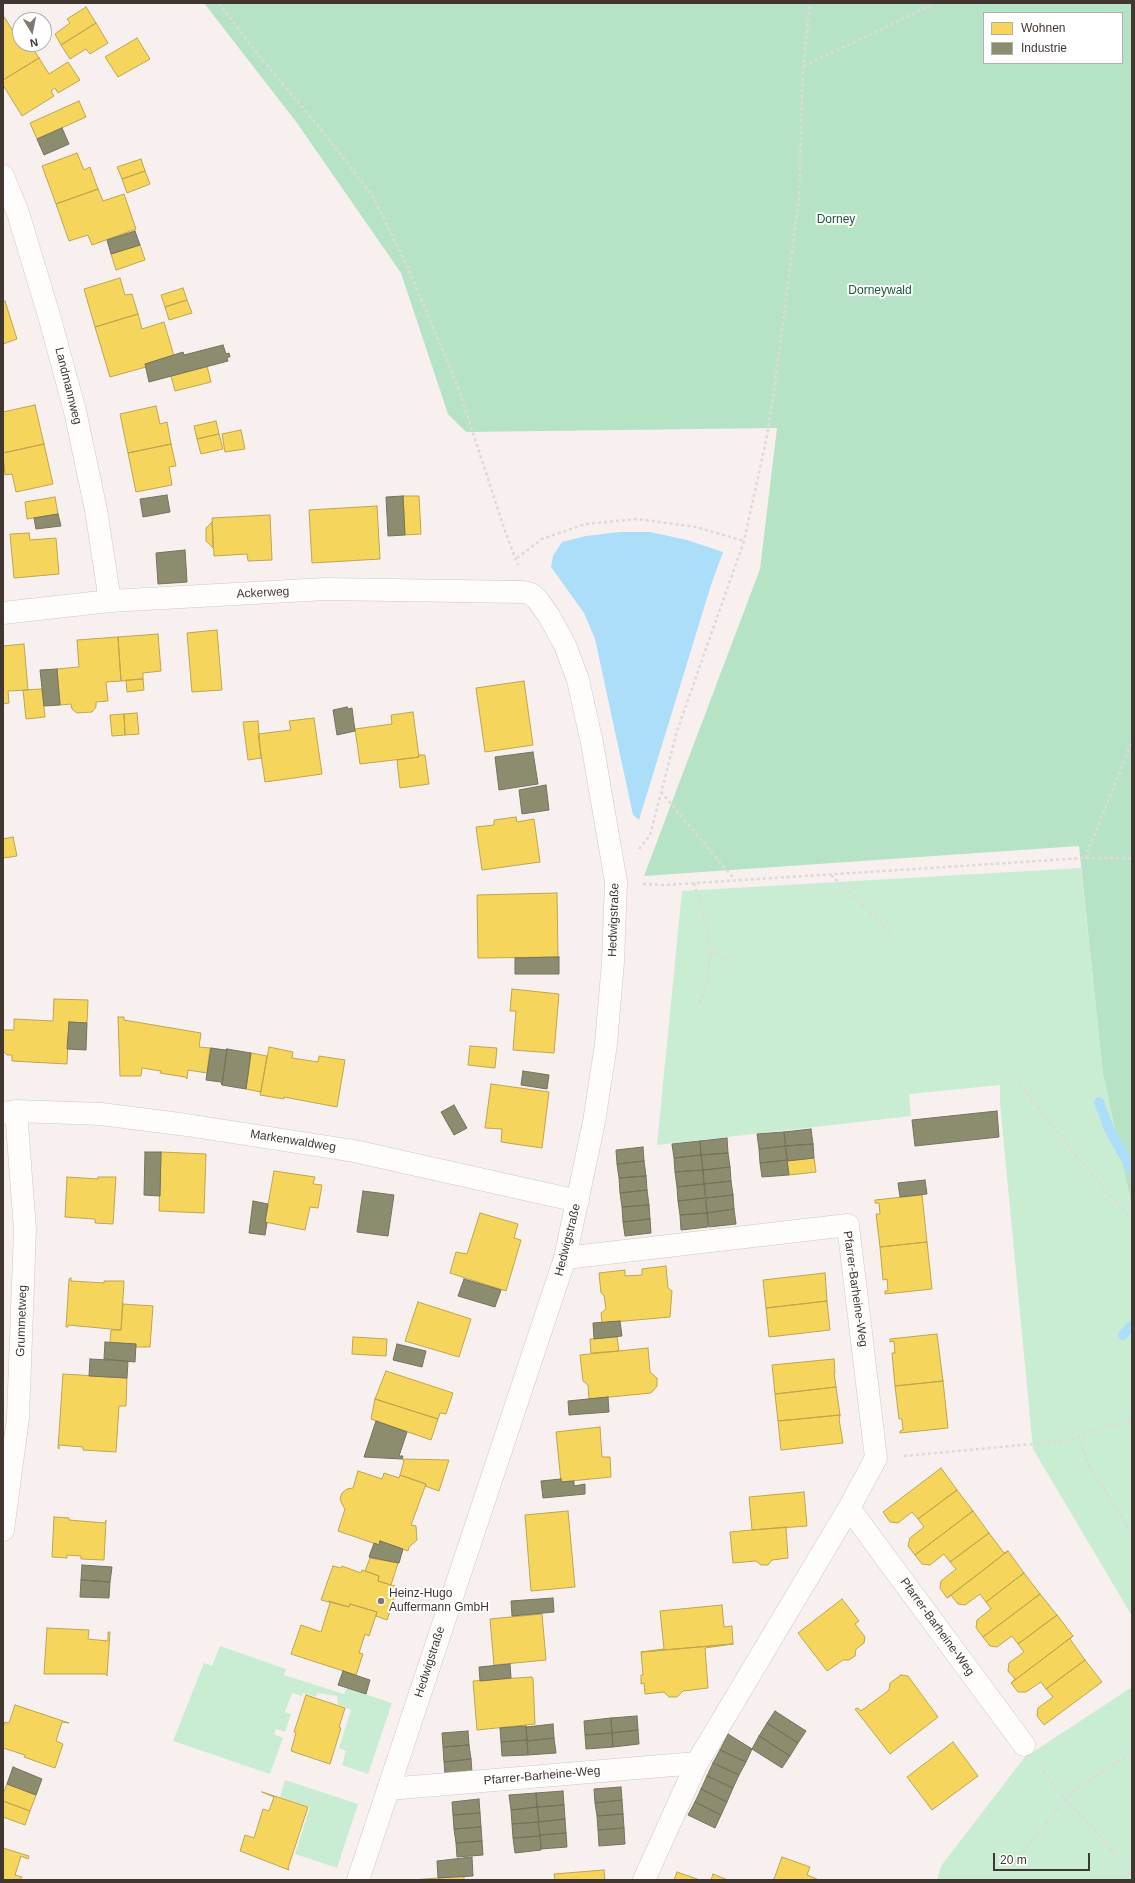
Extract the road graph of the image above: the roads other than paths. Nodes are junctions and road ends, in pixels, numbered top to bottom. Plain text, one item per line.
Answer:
1 (3, 176) edge
2 (524, 592) joint
3 (110, 601) junction
4 (3, 613) edge
5 (9, 1112) edge
6 (578, 1201) junction
7 (565, 1258) junction
8 (849, 1508) junction
9 (3, 1530) edge
10 (1024, 1745) road end
11 (697, 1763) junction
12 (388, 1789) junction
13 (358, 1880) edge
14 (644, 1880) edge

1 - 3 street, Landmannweg
2 - 3 street, Ackerweg
2 - 6 street, Hedwigstraße
3 - 4 street, Ackerweg
5 - 6 street, Markenwaldweg
5 - 9 street, Grummetweg
6 - 7 street, Hedwigstraße
7 - 8 street, Pfarrer-Barheine-Weg
7 - 12 street, Hedwigstraße
8 - 10 street, Pfarrer-Barheine-Weg
8 - 11 street
11 - 12 street, Pfarrer-Barheine-Weg
11 - 14 street
12 - 13 street, Hedwigstraße

